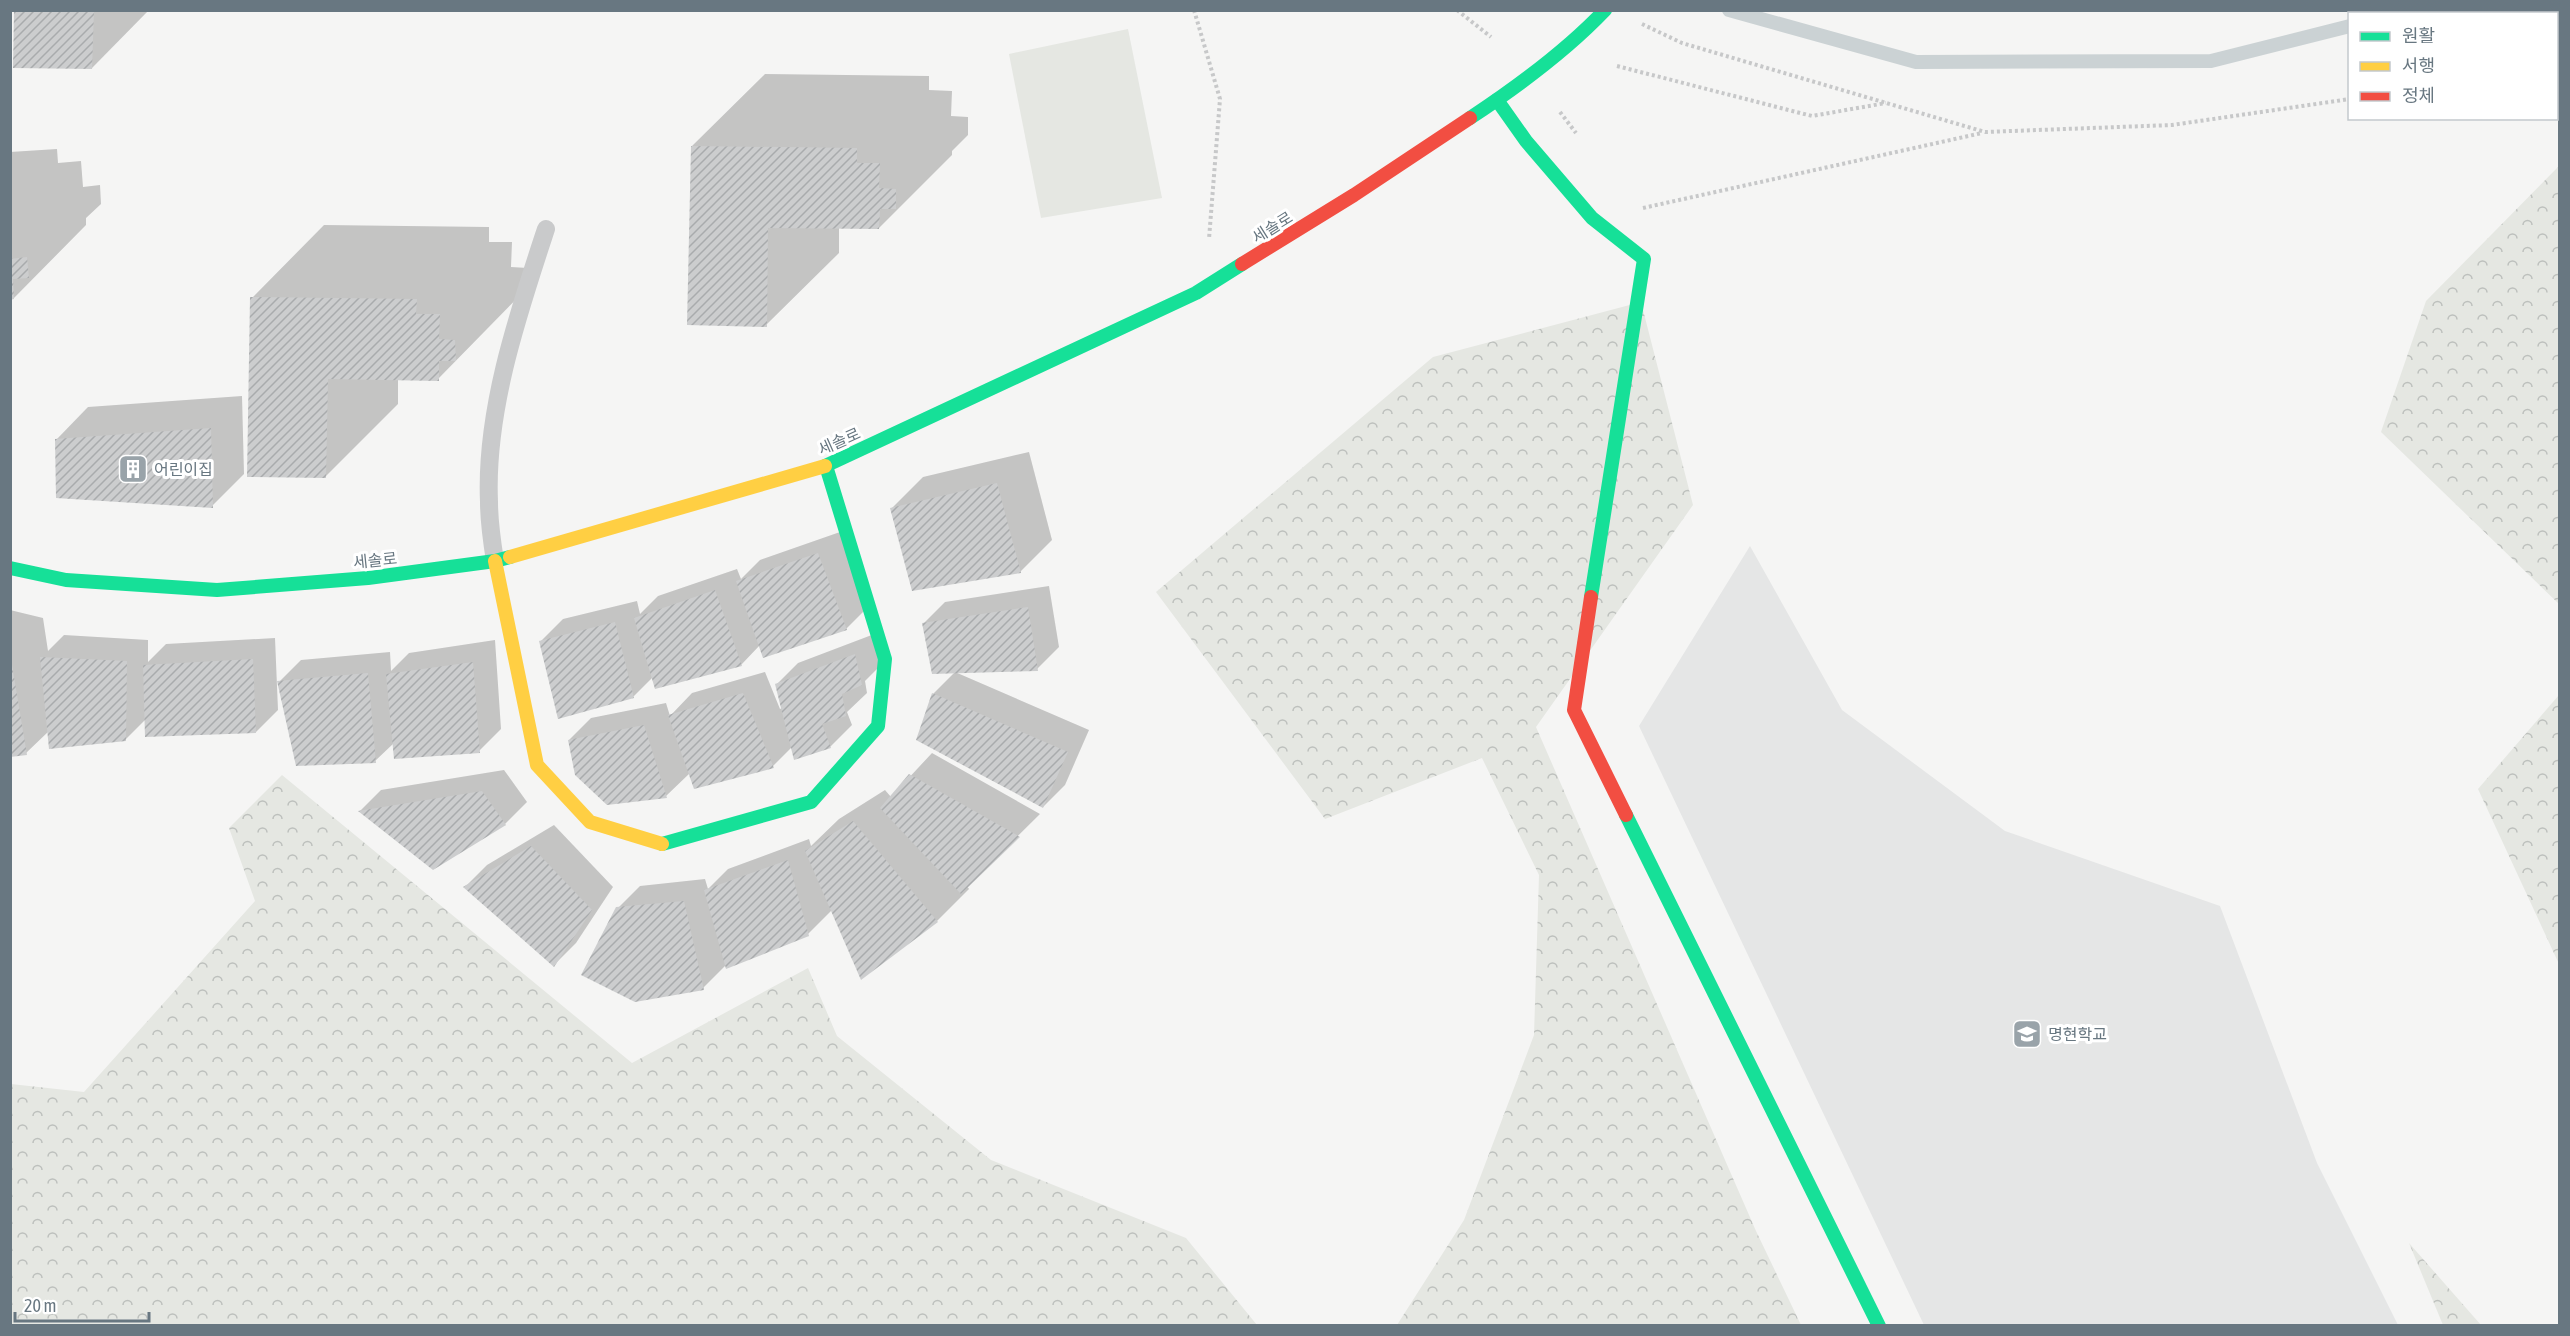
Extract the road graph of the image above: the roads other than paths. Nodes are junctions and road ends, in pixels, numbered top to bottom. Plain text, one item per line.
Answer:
1 (1605, 10) edge
2 (1497, 100) junction
3 (546, 230) dead end
4 (825, 466) junction
5 (495, 561) junction
6 (10, 568) edge
7 (1879, 1326) edge

1 - 2 street, 세솔로
2 - 4 street, 세솔로
2 - 7 street
3 - 5 lane
4 - 5 street, 세솔로
4 - 5 street
5 - 6 street, 세솔로

